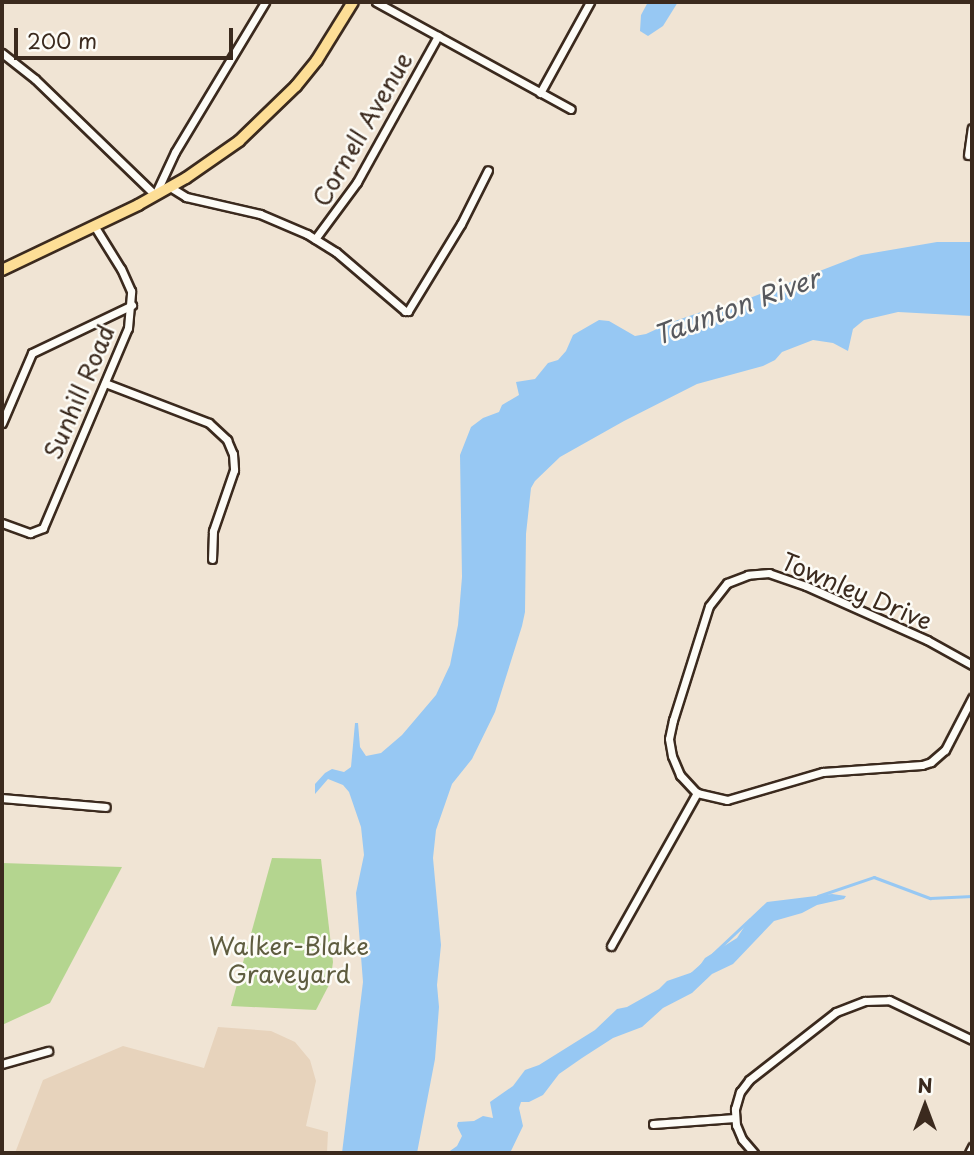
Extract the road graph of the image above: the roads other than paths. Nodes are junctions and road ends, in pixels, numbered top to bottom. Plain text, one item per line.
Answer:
1 (265, 2) edge
2 (353, 2) edge
3 (376, 2) edge
4 (590, 2) edge
5 (438, 36) junction
6 (2, 53) edge
7 (540, 93) junction
8 (571, 109) dead end
9 (972, 128) edge
10 (968, 155) dead end
11 (488, 170) dead end
12 (170, 187) junction
13 (155, 195) junction
14 (95, 227) junction
15 (316, 239) junction
16 (2, 270) edge
17 (132, 305) junction
18 (106, 383) junction
19 (2, 423) edge
20 (2, 523) edge
21 (212, 559) dead end
22 (972, 665) edge
23 (972, 698) edge
24 (696, 793) junction
25 (2, 798) edge
26 (106, 807) dead end
27 (611, 946) dead end
28 (972, 1040) edge
29 (48, 1051) dead end
30 (2, 1064) edge
31 (735, 1118) junction
32 (653, 1124) dead end
33 (972, 1147) edge
34 (754, 1153) edge
35 (969, 1153) edge

1 - 13 street
2 - 12 main road
3 - 5 street
4 - 7 street
5 - 7 street
5 - 15 street, Cornell Avenue
6 - 13 street
7 - 8 street
9 - 10 street
11 - 15 street
12 - 13 main road
12 - 15 street
13 - 14 main road
14 - 16 main road
14 - 17 street, Sunhill Road
17 - 18 street, Sunhill Road
17 - 19 street
18 - 20 street, Sunhill Road
18 - 21 street
22 - 24 street, Townley Drive
23 - 24 street
24 - 27 street
25 - 26 street
28 - 31 street
29 - 30 street
31 - 32 street
31 - 34 street
33 - 35 street

